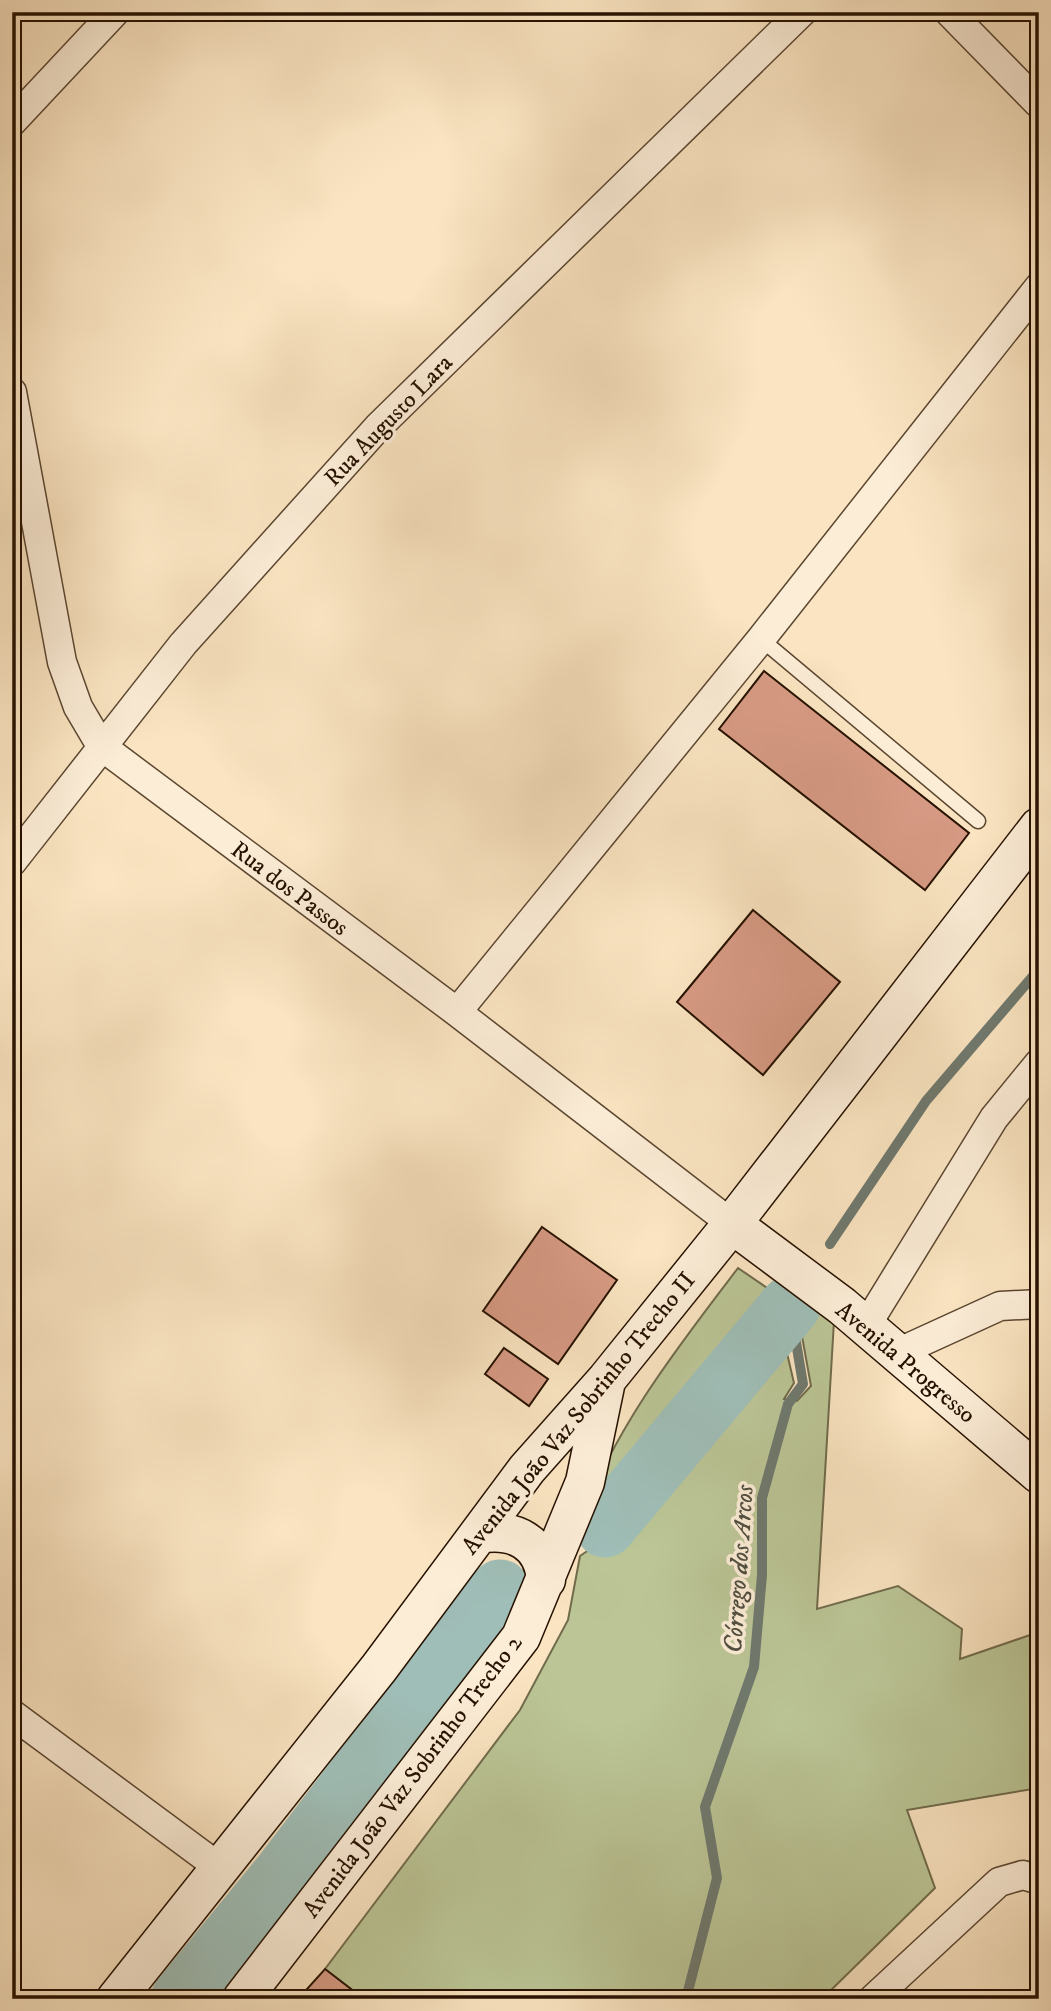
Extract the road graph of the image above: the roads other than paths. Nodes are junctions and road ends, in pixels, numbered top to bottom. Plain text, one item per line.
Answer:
1 (115, 12) edge
2 (802, 12) edge
3 (949, 12) edge
4 (1039, 104) edge
5 (12, 122) edge
6 (1039, 287) edge
7 (12, 392) edge
8 (761, 639) junction
9 (101, 746) junction
10 (978, 821) dead end
11 (1039, 827) edge
12 (12, 862) edge
13 (457, 1012) junction
14 (1039, 1063) edge
15 (732, 1224) junction
16 (771, 1252) joint
17 (1039, 1304) edge
18 (854, 1316) junction
19 (897, 1353) junction
20 (607, 1379) junction
21 (1039, 1474) edge
22 (479, 1534) junction
23 (546, 1580) junction
24 (12, 1714) edge
25 (220, 1868) junction
26 (1037, 1878) edge
27 (116, 1999) edge
28 (242, 1999) edge
29 (873, 1999) edge

1 - 5 street
2 - 9 street, Rua Augusto Lara
3 - 4 street
6 - 8 street
7 - 9 street, Rua dos Passos
8 - 10 lane
8 - 13 street
9 - 12 street, Rua Augusto Lara
9 - 13 street, Rua dos Passos
11 - 15 street, Avenida João Vaz Sobrinho Trecho II
13 - 15 street, Rua dos Passos
14 - 18 street
15 - 16 street, Rua dos Passos
15 - 20 street, Avenida João Vaz Sobrinho Trecho II
16 - 18 street, Avenida Progresso
17 - 19 street
18 - 19 street, Avenida Progresso
19 - 21 street, Avenida Progresso
20 - 22 street, Avenida João Vaz Sobrinho Trecho II
20 - 23 street, Avenida João Vaz Sobrinho Trecho 2
22 - 23 street
22 - 25 street, Avenida João Vaz Sobrinho Trecho II
23 - 28 street, Avenida João Vaz Sobrinho Trecho 2
24 - 25 street
25 - 27 street, Avenida João Vaz Sobrinho Trecho II
26 - 29 street

